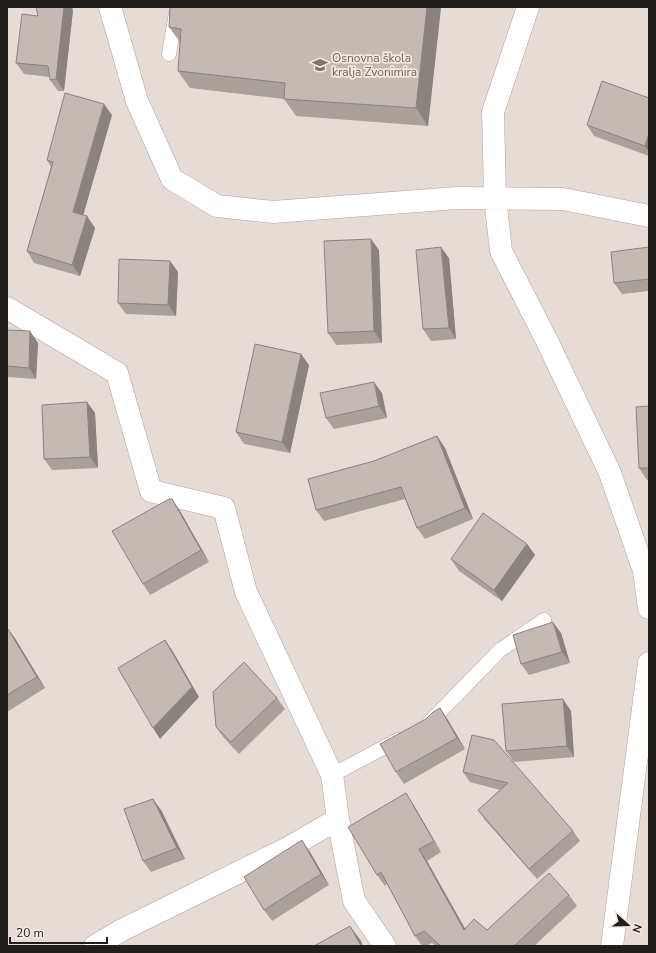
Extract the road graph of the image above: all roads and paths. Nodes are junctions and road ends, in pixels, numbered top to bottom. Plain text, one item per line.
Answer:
1 (110, 7) edge
2 (177, 7) edge
3 (528, 7) edge
4 (170, 54) dead end
5 (495, 198) junction
6 (649, 216) edge
7 (7, 308) edge
8 (649, 608) edge
9 (544, 620) dead end
10 (649, 663) edge
11 (332, 775) junction
12 (641, 786) edge
13 (338, 819) junction
14 (95, 946) edge
15 (385, 946) edge
16 (612, 946) edge

1 - 5 street
2 - 4 lane
3 - 5 street
5 - 6 street
5 - 8 street
7 - 11 street
9 - 11 lane
10 - 12 street
11 - 13 street
12 - 16 street
13 - 14 street
13 - 15 street

